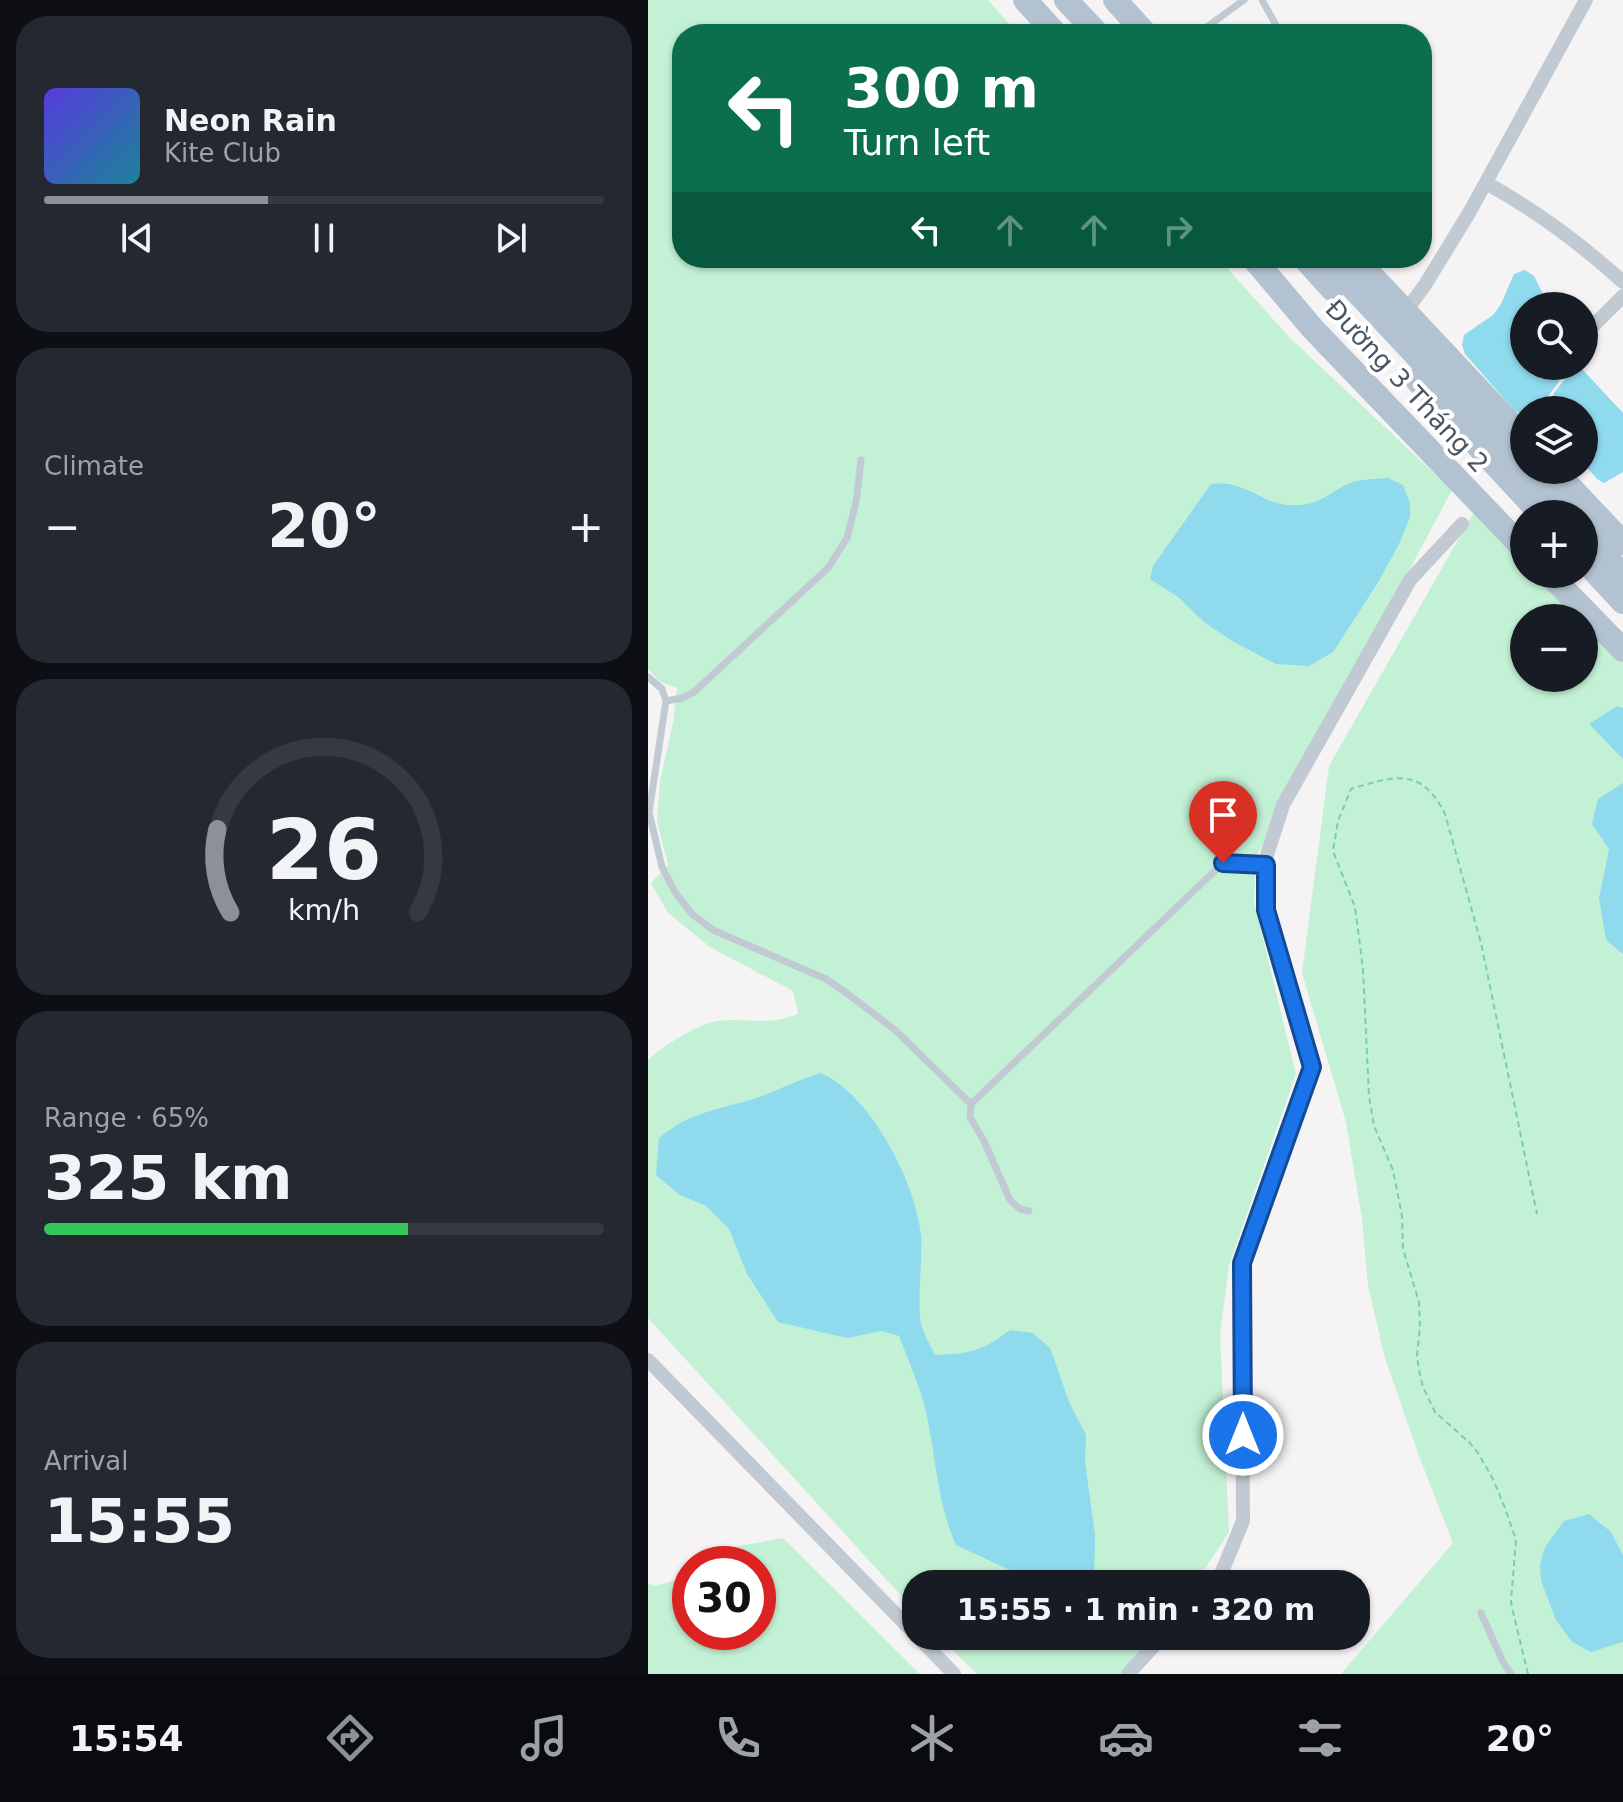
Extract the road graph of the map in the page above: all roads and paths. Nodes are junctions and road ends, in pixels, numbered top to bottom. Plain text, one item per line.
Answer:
1 (1025, 0) edge
2 (1066, 0) edge
3 (1088, 0) edge
4 (1115, 0) edge
5 (1244, 0) edge
6 (1262, 0) edge
7 (1586, 0) edge
8 (1047, 24) edge
9 (1089, 24) edge
10 (1110, 24) edge
11 (1137, 24) edge
12 (1211, 24) edge
13 (1275, 24) edge
14 (1486, 183) junction
15 (1262, 268) edge
16 (1313, 268) edge
17 (1337, 268) edge
18 (1362, 268) edge
19 (1623, 282) edge
20 (1623, 296) edge
21 (1398, 319) junction
22 (1598, 321) edge
23 (1510, 425) edge
24 (861, 460) dead end
25 (1567, 484) edge
26 (1528, 500) edge
27 (1553, 500) edge
28 (1462, 524) dead end
29 (1510, 534) edge
30 (1623, 543) edge
31 (1598, 549) edge
32 (1598, 575) edge
33 (1623, 575) edge
34 (1563, 588) edge
35 (1623, 602) edge
36 (1623, 650) edge
37 (648, 677) edge
38 (666, 701) junction
39 (1266, 865) junction
40 (971, 1104) junction
41 (1029, 1211) dead end
42 (1537, 1214) dead end
43 (648, 1360) edge
44 (1223, 1570) edge
45 (1481, 1613) dead end
46 (902, 1620) edge
47 (931, 1650) edge
48 (1150, 1650) edge
49 (954, 1674) edge
50 (1128, 1674) edge
51 (1511, 1674) edge
52 (1528, 1674) edge

1 - 8 main road
2 - 9 main road
3 - 10 main road
4 - 11 main road
5 - 12 lane
6 - 13 lane
7 - 14 street
14 - 19 street
14 - 21 street
15 - 29 main road, Đường 3 Tháng 2
16 - 26 main road, Đường 3 Tháng 2
17 - 21 main road, Đường 3 Tháng 2
18 - 21 main road, Đường 3 Tháng 2
20 - 22 street
21 - 23 main road, Đường 3 Tháng 2
21 - 27 main road, Đường 3 Tháng 2
24 - 38 lane
25 - 30 main road
28 - 39 street
31 - 33 main road
32 - 35 main road
34 - 36 main road
37 - 38 lane
38 - 40 lane
39 - 40 lane
39 - 44 street
40 - 41 lane
42 - 52 path
43 - 46 street
45 - 51 lane
47 - 49 street
48 - 50 street

